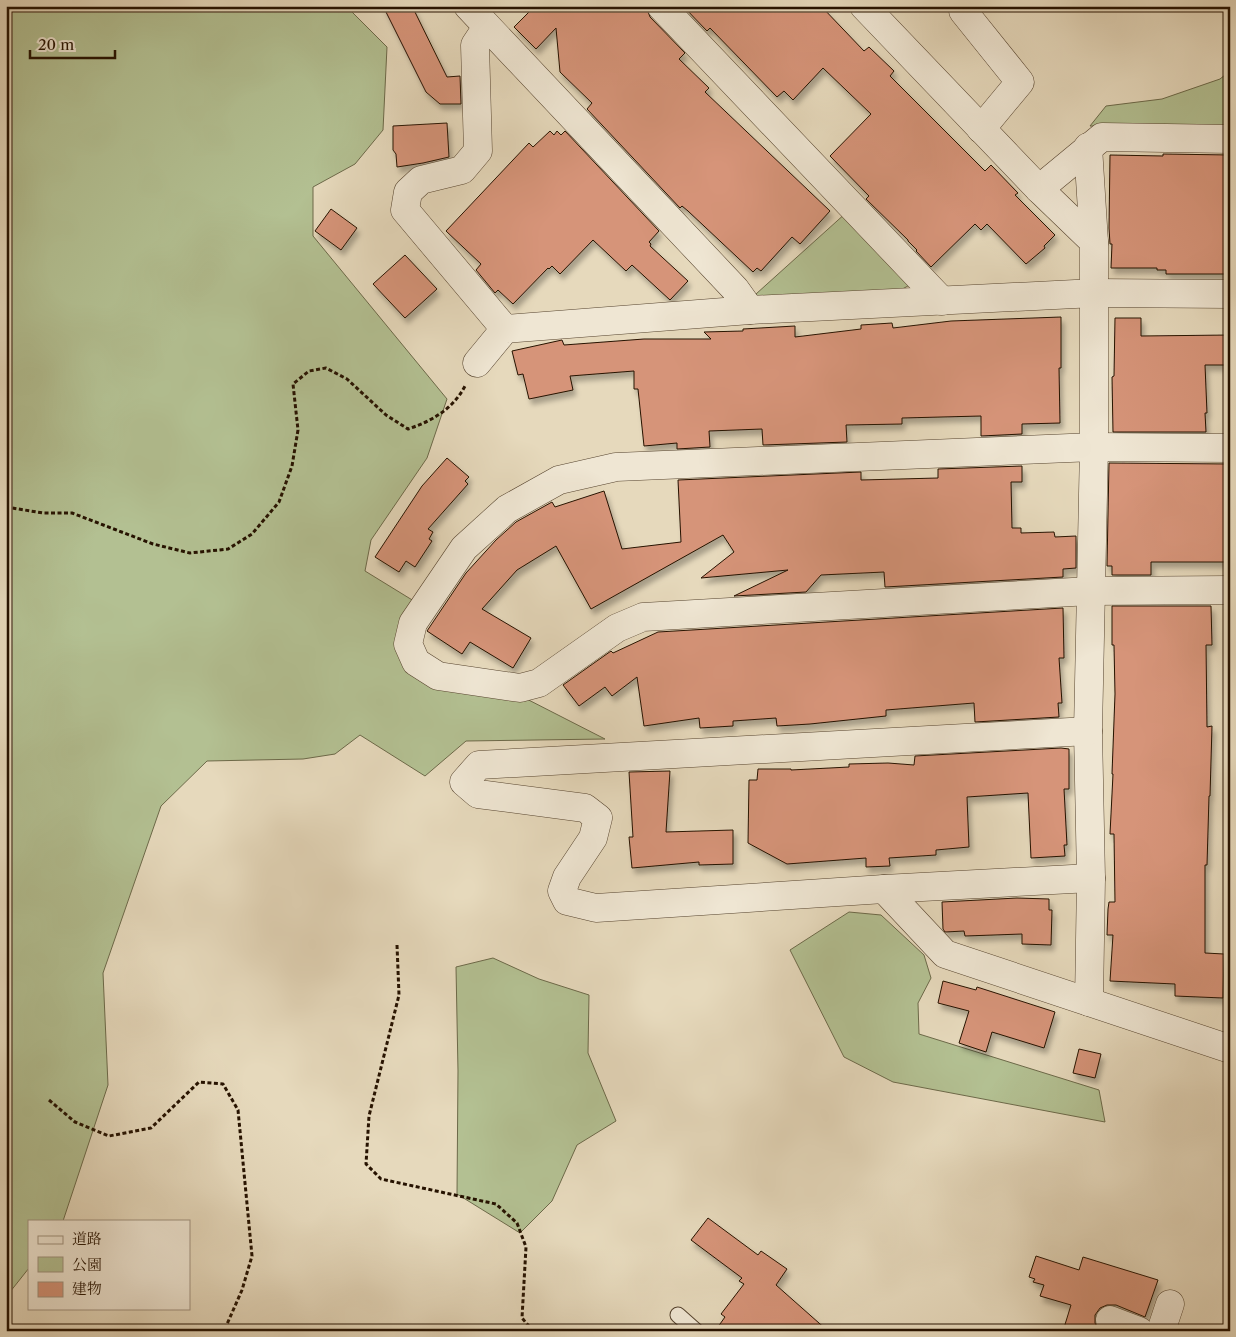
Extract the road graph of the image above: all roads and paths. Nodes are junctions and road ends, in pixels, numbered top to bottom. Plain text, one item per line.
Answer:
1 (468, 6) edge
2 (661, 6) edge
3 (864, 6) edge
4 (966, 6) edge
5 (487, 27) junction
6 (981, 128) junction
7 (1230, 139) edge
8 (1088, 147) junction
9 (1040, 189) junction
10 (1094, 242) junction
11 (1095, 292) junction
12 (1230, 294) edge
13 (942, 301) junction
14 (750, 310) junction
15 (505, 329) junction
16 (477, 363) joint
17 (1094, 447) junction
18 (1230, 448) edge
19 (6, 507) edge
20 (1230, 590) edge
21 (1090, 591) junction
22 (1088, 731) junction
23 (1091, 878) junction
24 (884, 889) junction
25 (397, 945) dead end
26 (1089, 1002) junction
27 (1230, 1049) edge
28 (49, 1100) dead end
29 (1170, 1304) dead end
30 (678, 1315) dead end
31 (1110, 1320) dead end
32 (224, 1331) edge
33 (533, 1331) edge
34 (696, 1331) edge
35 (1139, 1331) edge
36 (1161, 1331) edge

1 - 5 street
2 - 13 street
3 - 6 street
4 - 6 street
5 - 14 street
5 - 15 street
6 - 9 street
7 - 8 street
8 - 9 street
8 - 10 street
9 - 10 street
10 - 11 street
11 - 12 street
11 - 13 street
11 - 17 street
13 - 14 street
14 - 15 street
15 - 16 street
16 - 19 path
17 - 18 street
17 - 21 street
17 - 21 street
20 - 21 street
21 - 22 street
22 - 23 street
22 - 24 street
23 - 24 street
23 - 26 street
24 - 26 street
25 - 33 path
26 - 27 street
28 - 32 path
29 - 36 street
30 - 34 lane
31 - 35 street

